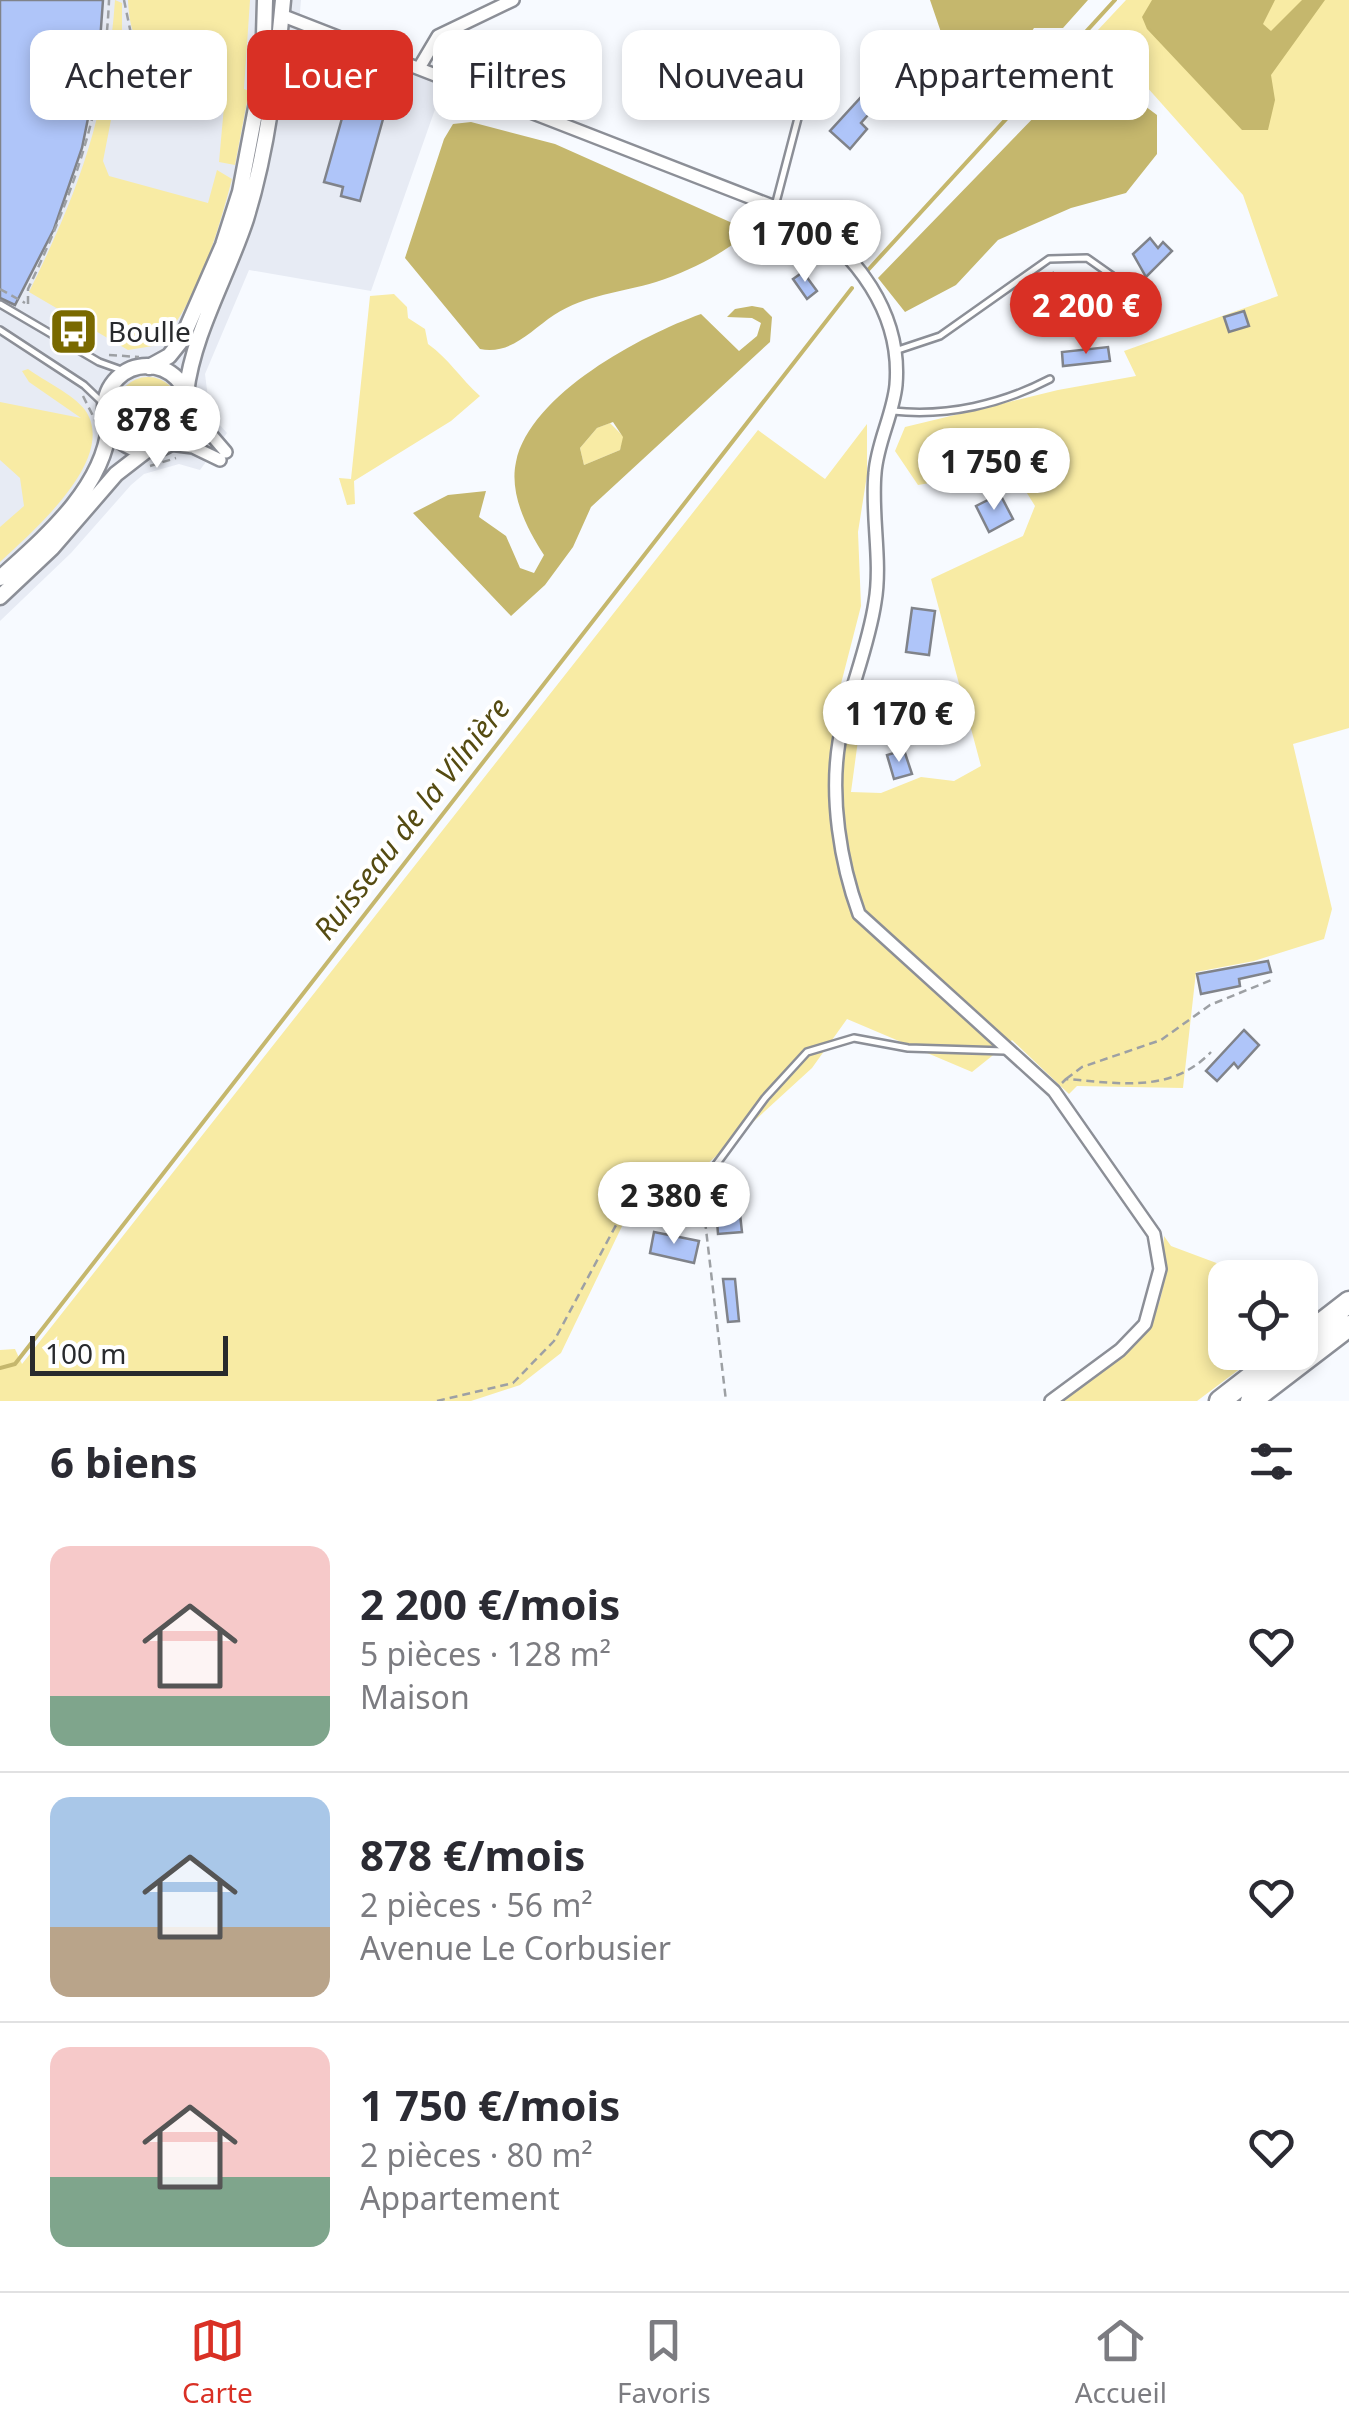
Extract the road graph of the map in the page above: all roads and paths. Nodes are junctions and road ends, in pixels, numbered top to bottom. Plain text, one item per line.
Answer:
1 (109, 0) edge
2 (124, 0) edge
3 (265, 0) edge
4 (513, 0) edge
5 (282, 8) edge
6 (130, 30) edge
7 (419, 68) junction
8 (798, 120) edge
9 (775, 206) junction
10 (0, 290) edge
11 (1114, 295) dead end
12 (0, 304) edge
13 (0, 330) edge
14 (895, 351) junction
15 (145, 362) junction
16 (104, 363) junction
17 (128, 372) junction
18 (1050, 380) dead end
19 (88, 388) junction
20 (187, 401) junction
21 (106, 406) junction
22 (890, 410) junction
23 (104, 430) junction
24 (169, 444) junction
25 (147, 450) junction
26 (0, 578) edge
27 (0, 597) edge
28 (1274, 979) dead end
29 (1005, 1050) junction
30 (1211, 1052) dead end
31 (1066, 1079) junction
32 (1054, 1092) junction
33 (701, 1185) junction
34 (1349, 1302) edge
35 (1318, 1326) edge
36 (1349, 1326) edge
37 (1260, 1370) edge
38 (437, 1401) edge
39 (726, 1401) edge
40 (1051, 1401) edge
41 (1220, 1401) edge
42 (1250, 1401) edge

1 - 10 path
2 - 6 path
3 - 15 street
4 - 7 street
5 - 7 street
5 - 20 street
7 - 9 street
8 - 9 lane
9 - 14 street
11 - 14 lane
12 - 16 lane
13 - 19 lane
14 - 22 street
15 - 16 path
15 - 17 street
15 - 20 street
16 - 17 lane
17 - 21 street
18 - 22 lane
19 - 21 lane
19 - 23 path
20 - 24 street
20 - 24 street
21 - 23 street
22 - 29 street
23 - 25 street
23 - 26 street
24 - 25 street
25 - 27 street
28 - 31 path
29 - 32 street
29 - 33 lane
30 - 31 path
31 - 32 path
32 - 40 street
33 - 38 path
33 - 39 path
34 - 35 highway
36 - 42 highway
37 - 41 highway

